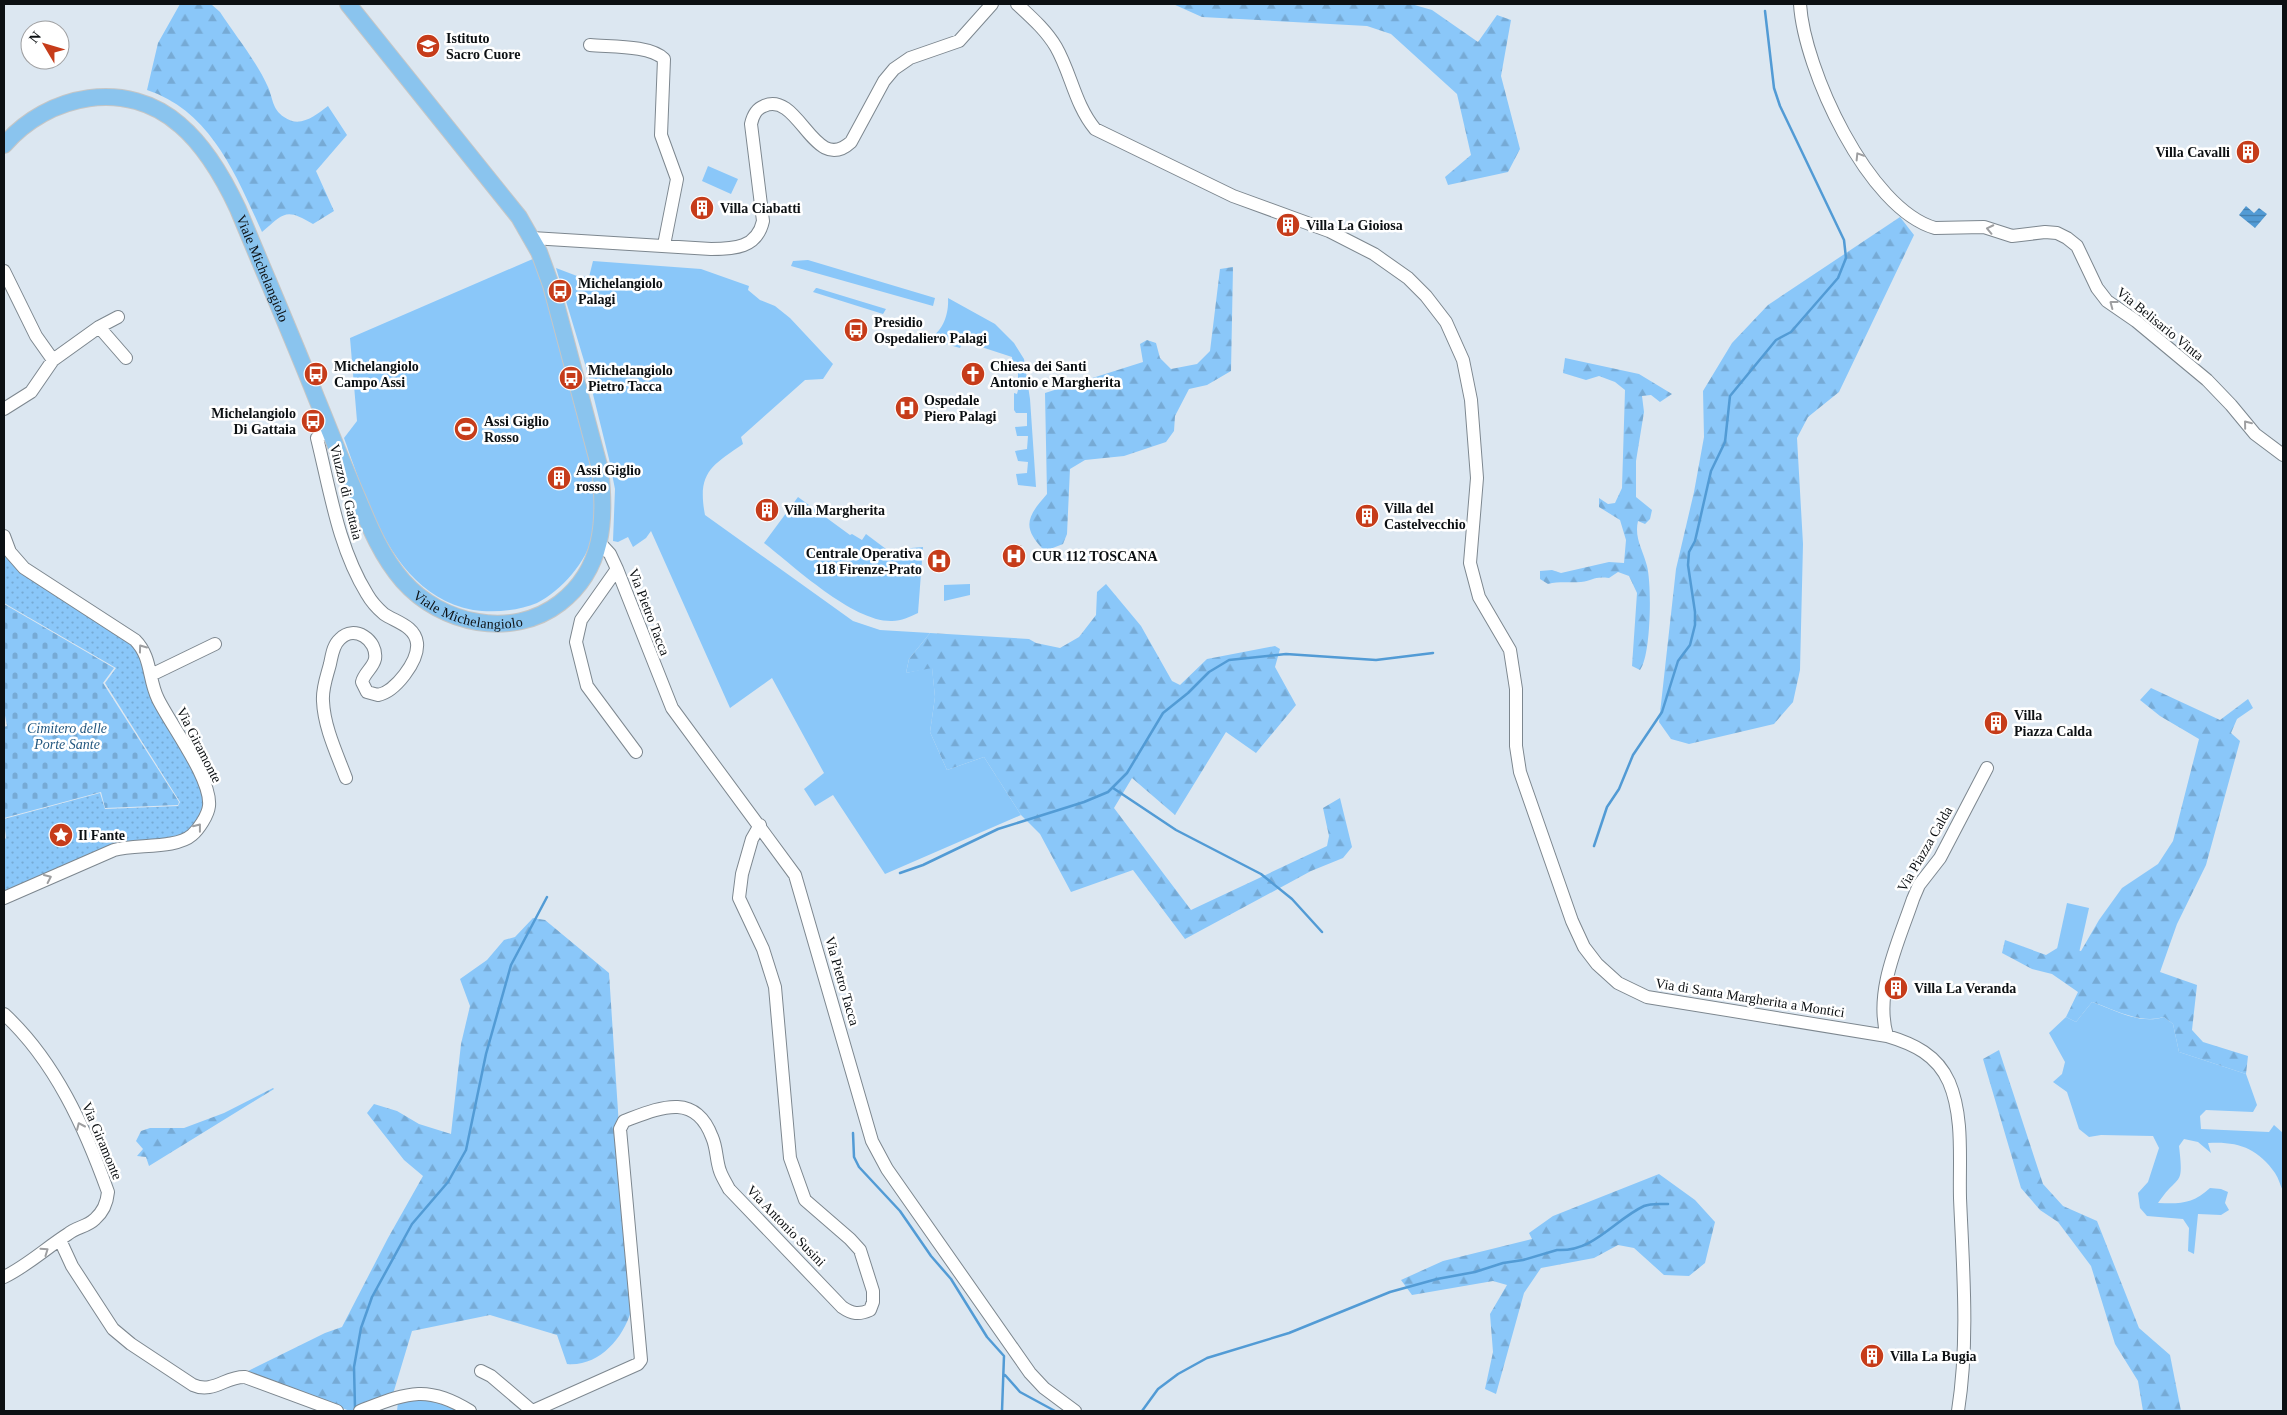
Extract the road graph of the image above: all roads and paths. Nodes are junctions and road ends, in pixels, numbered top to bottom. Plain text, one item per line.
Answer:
1 (348, 4) edge
2 (992, 4) edge
3 (1017, 4) edge
4 (1800, 4) edge
5 (590, 45) dead end
6 (4, 145) edge
7 (532, 238) junction
8 (664, 245) junction
9 (4, 271) edge
10 (118, 317) dead end
11 (98, 327) junction
12 (126, 358) dead end
13 (53, 360) junction
14 (4, 408) edge
15 (329, 430) junction
16 (2283, 455) edge
17 (4, 536) edge
18 (600, 543) junction
19 (617, 569) junction
20 (215, 644) dead end
21 (151, 675) junction
22 (636, 752) dead end
23 (1987, 768) dead end
24 (346, 778) dead end
25 (760, 825) junction
26 (4, 898) edge
27 (7, 1021) edge
28 (1887, 1036) junction
29 (60, 1240) junction
30 (4, 1278) edge
31 (481, 1371) dead end
32 (337, 1411) edge
33 (360, 1411) edge
34 (470, 1411) edge
35 (1075, 1411) edge
36 (1958, 1411) edge

1 - 7 main road, Viale Michelangiolo
2 - 8 street
3 - 28 street, Via di Santa Margherita a Montici
16 -> 4 street, Via Belisario Vinta
5 - 8 street
6 - 15 main road, Viale Michelangiolo
7 - 8 street
7 - 18 main road, Viale Michelangiolo
9 - 13 street
10 - 11 street
11 - 12 street
11 - 13 street
13 - 14 street
15 - 18 main road, Viale Michelangiolo
15 - 24 street, Viuzzo di Gattaia
21 -> 17 street, Via Giramonte
18 - 19 street, Via Pietro Tacca
19 - 22 street
19 - 25 street, Via Pietro Tacca
20 - 21 street
26 -> 21 street, Via Giramonte
23 - 28 street, Via Piazza Calda
25 - 31 street, Via Antonio Susini
25 - 35 street, Via Pietro Tacca
29 -> 27 street, Via Giramonte
28 - 36 street, Via di Santa Margherita a Montici
30 -> 29 street, Via Giramonte
29 - 32 street
33 - 34 street

